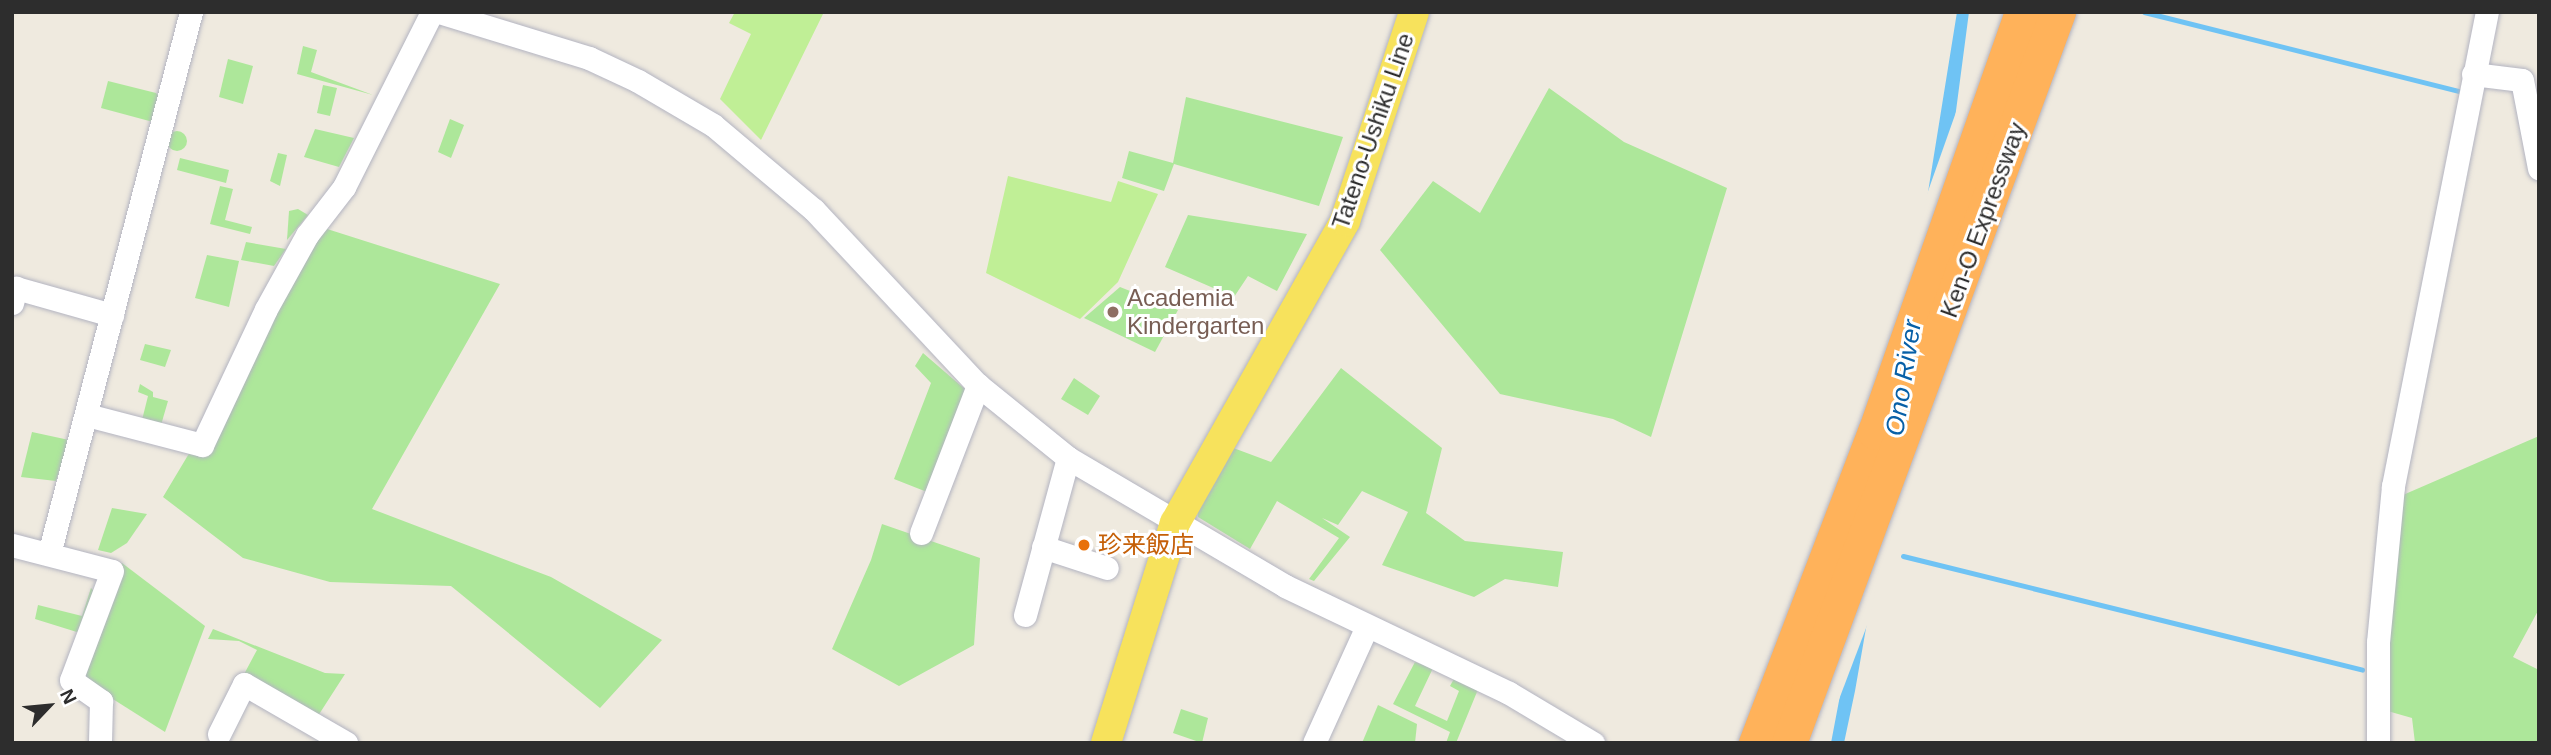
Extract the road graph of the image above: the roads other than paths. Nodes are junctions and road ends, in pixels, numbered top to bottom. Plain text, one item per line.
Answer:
1 (191, 12) edge
2 (432, 12) edge
3 (439, 12) edge
4 (1414, 12) edge
5 (2021, 12) edge
6 (2058, 12) edge
7 (2487, 12) edge
8 (2473, 74) junction
9 (2530, 77) edge
10 (2539, 168) edge
11 (12, 303) edge
12 (112, 315) junction
13 (978, 385) junction
14 (87, 415) junction
15 (1068, 458) junction
16 (1175, 523) junction
17 (920, 533) dead end
18 (12, 545) edge
19 (1043, 547) junction
20 (49, 554) junction
21 (1107, 568) dead end
22 (1025, 615) dead end
23 (1367, 626) junction
24 (222, 740) edge
25 (100, 743) edge
26 (346, 743) edge
27 (1106, 743) edge
28 (1314, 743) edge
29 (1593, 743) edge
30 (1756, 743) edge
31 (1789, 743) edge
32 (2378, 743) edge

1 - 12 street
2 - 14 street
3 - 13 street
4 - 16 main road, Tateno-Ushiku Line
5 - 30 highway, Ken-O Expressway
6 - 31 highway, Ken-O Expressway
7 - 8 street
8 - 9 street
8 - 32 street
9 - 10 street
11 - 12 street
12 - 14 street
13 - 15 street
13 - 17 street
14 - 20 street
15 - 16 street
15 - 19 street
16 - 23 street
16 - 27 main road, Tateno-Ushiku Line
18 - 20 street
19 - 21 street
19 - 22 street
20 - 25 street
23 - 28 street
23 - 29 street
24 - 26 street

